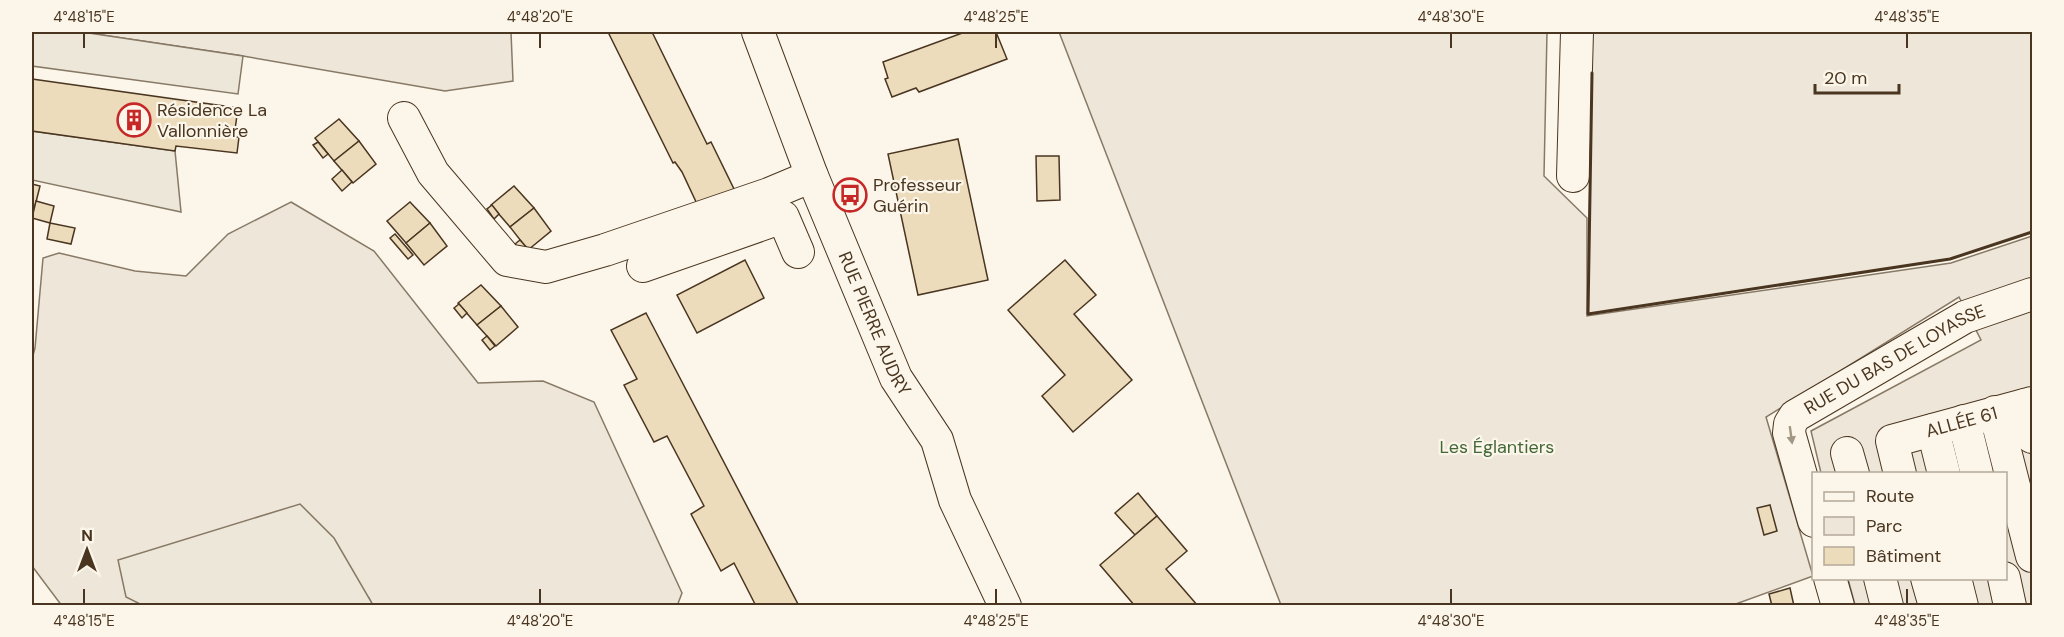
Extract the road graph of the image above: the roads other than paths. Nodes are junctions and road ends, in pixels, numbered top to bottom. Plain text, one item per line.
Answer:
1 (758, 32) edge
2 (1577, 32) edge
3 (404, 118) dead end
4 (812, 176) junction
5 (1573, 176) dead end
6 (798, 252) dead end
7 (643, 266) dead end
8 (2032, 294) edge
9 (2029, 404) edge
10 (1995, 412) junction
11 (1964, 421) junction
12 (1914, 435) junction
13 (2032, 437) edge
14 (1901, 472) edge
15 (1927, 472) edge
16 (1942, 472) edge
17 (1977, 472) edge
18 (1812, 514) edge
19 (2032, 556) edge
20 (1830, 580) edge
21 (1880, 580) edge
22 (1928, 580) edge
23 (1955, 580) edge
24 (1970, 580) edge
25 (2004, 580) edge
26 (1005, 606) edge
27 (1838, 606) edge
28 (1887, 606) edge
29 (1935, 606) edge
30 (1962, 606) edge
31 (1977, 606) edge
32 (2010, 606) edge

1 - 4 street, RUE PIERRE AUDRY
2 - 5 street
3 - 4 street
4 - 26 street, RUE PIERRE AUDRY
6 - 7 street
8 -> 18 street, RUE DU BAS DE LOYASSE
9 - 10 street, ALLÉE 61
9 - 13 street
10 - 11 street, ALLÉE 61
10 - 19 street
11 - 12 street, ALLÉE 61
11 - 17 street
12 - 14 street
12 - 15 street
12 - 16 street
20 - 27 street
21 - 28 street
22 - 29 street
23 - 30 street
24 - 31 street
25 - 32 street

